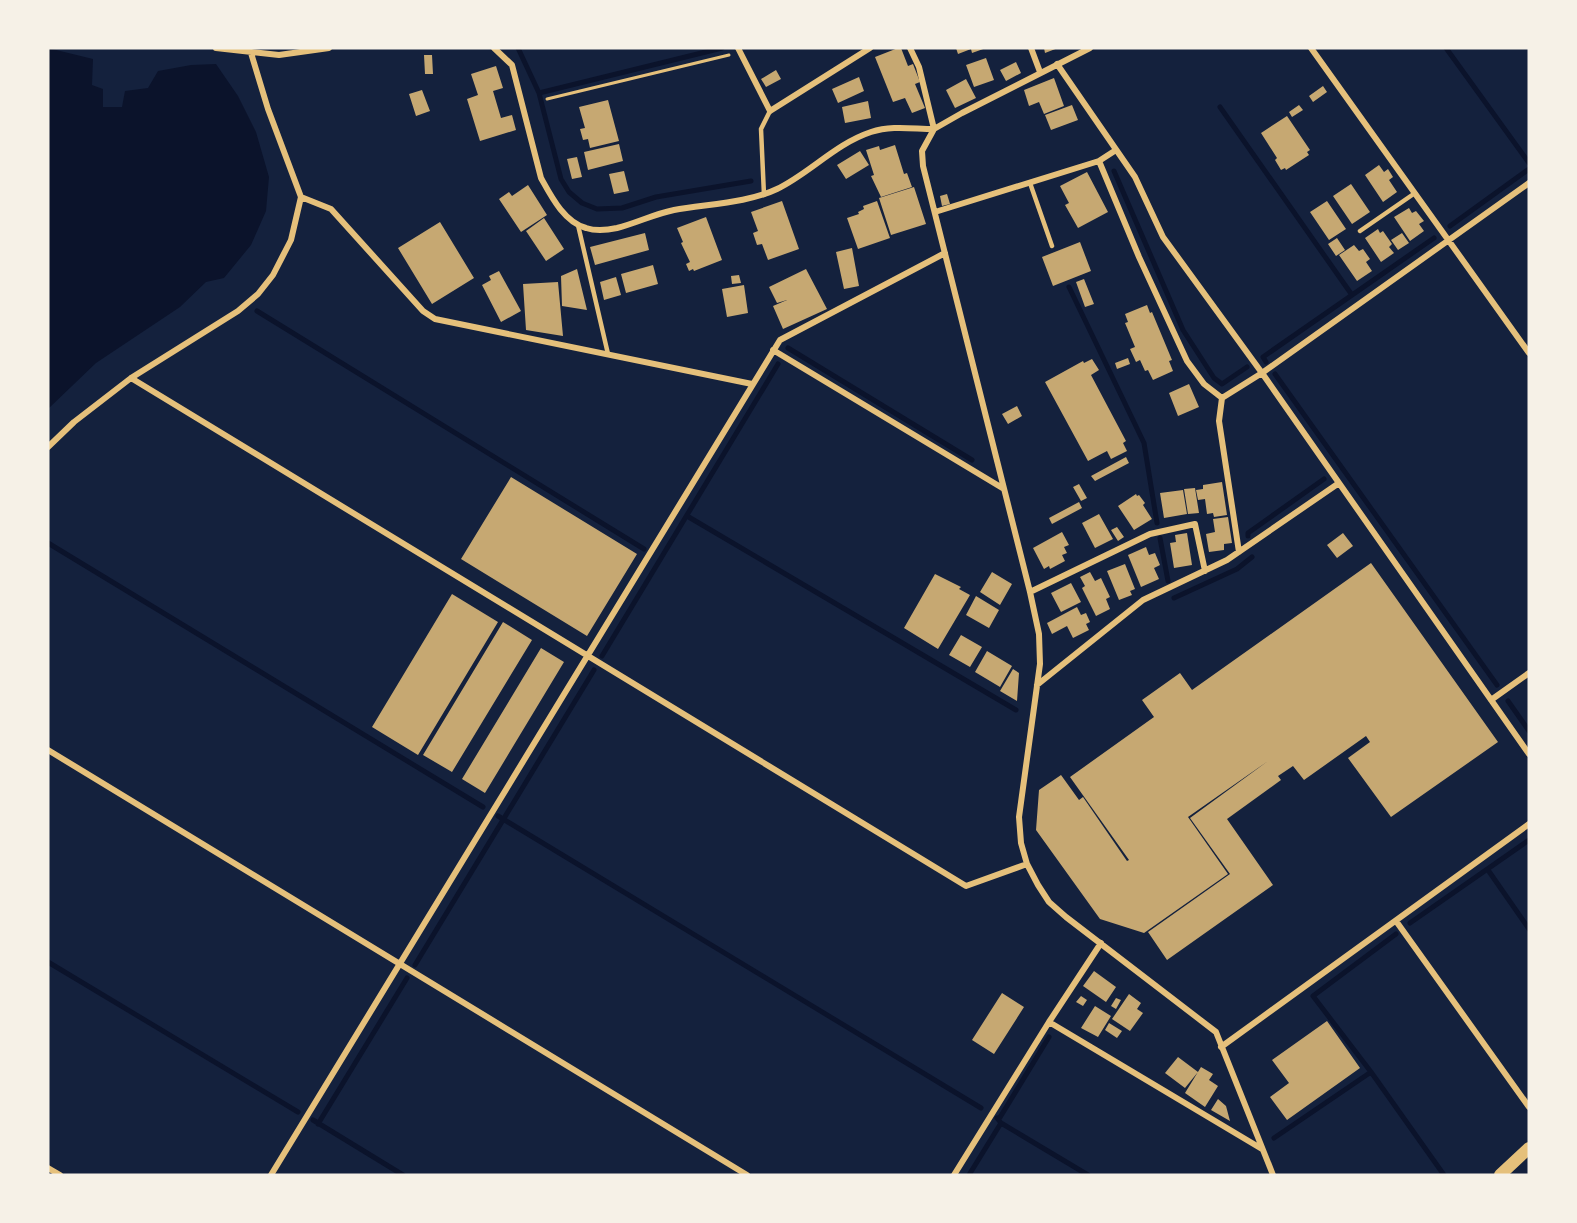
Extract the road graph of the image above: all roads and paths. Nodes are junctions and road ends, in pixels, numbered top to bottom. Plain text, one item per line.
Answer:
1 (216, 48) edge
2 (329, 48) edge
3 (494, 48) edge
4 (870, 48) edge
5 (910, 48) edge
6 (1031, 48) edge
7 (1090, 48) edge
8 (1311, 48) edge
9 (739, 50) edge
10 (251, 53) junction
11 (1057, 64) junction
12 (1040, 72) junction
13 (547, 99) dead end
14 (770, 111) junction
15 (934, 129) junction
16 (1116, 150) junction
17 (1099, 162) junction
18 (1030, 183) junction
19 (1529, 183) edge
20 (1415, 193) junction
21 (764, 195) junction
22 (301, 197) junction
23 (935, 212) junction
24 (578, 225) junction
25 (1360, 231) dead end
26 (1448, 240) junction
27 (1052, 246) dead end
28 (945, 253) junction
29 (773, 350) junction
30 (1529, 353) edge
31 (608, 354) junction
32 (1262, 373) junction
33 (131, 378) junction
34 (752, 384) junction
35 (1222, 398) junction
36 (48, 447) edge
37 (1339, 483) junction
38 (1004, 489) junction
39 (1239, 552) junction
40 (1205, 571) junction
41 (1030, 592) junction
42 (587, 656) junction
43 (1529, 673) edge
44 (1037, 685) junction
45 (1491, 700) junction
46 (48, 750) edge
47 (1529, 754) edge
48 (1529, 824) edge
49 (1027, 864) junction
50 (1396, 921) junction
51 (1101, 943) junction
52 (398, 963) junction
53 (1049, 1022) junction
54 (1221, 1047) junction
55 (1529, 1107) edge
56 (1529, 1148) edge
57 (1262, 1150) junction
58 (48, 1168) edge
59 (60, 1175) edge
60 (271, 1175) edge
61 (747, 1175) edge
62 (954, 1175) edge
63 (1273, 1175) edge
64 (1500, 1175) edge

1 - 10 street
2 - 10 street
3 - 24 street
4 - 14 street
5 - 15 street
6 - 12 street
7 - 11 street
8 - 20 street
9 - 13 path
9 - 14 street
10 - 22 street
11 - 12 street
11 - 16 street
12 - 15 street
14 - 21 lane
15 - 21 street
15 - 23 street
16 - 17 street
16 - 32 street
17 - 18 street
17 - 35 street
18 - 23 street
18 - 27 lane
19 - 26 street
20 - 25 lane
20 - 26 street
21 - 24 street
22 - 31 street
22 - 33 street
23 - 28 street
24 - 31 lane
26 - 30 street
26 - 32 street
28 - 29 street
28 - 38 street
29 - 34 street
29 - 38 street
31 - 34 street
32 - 35 street
32 - 37 street
33 - 36 street
33 - 42 street
34 - 42 street
35 - 39 street
37 - 39 street
37 - 45 street
38 - 41 street
39 - 40 street
40 - 41 street
40 - 44 street
41 - 44 street
42 - 49 street
42 - 52 street
43 - 45 street
44 - 49 street
45 - 47 street
46 - 52 street
48 - 50 street
49 - 51 street
50 - 54 street
50 - 55 street
51 - 53 street
51 - 54 street
52 - 60 street
52 - 61 street
53 - 57 street
53 - 62 street
54 - 57 street
56 - 64 main road
57 - 63 street
58 - 59 street

